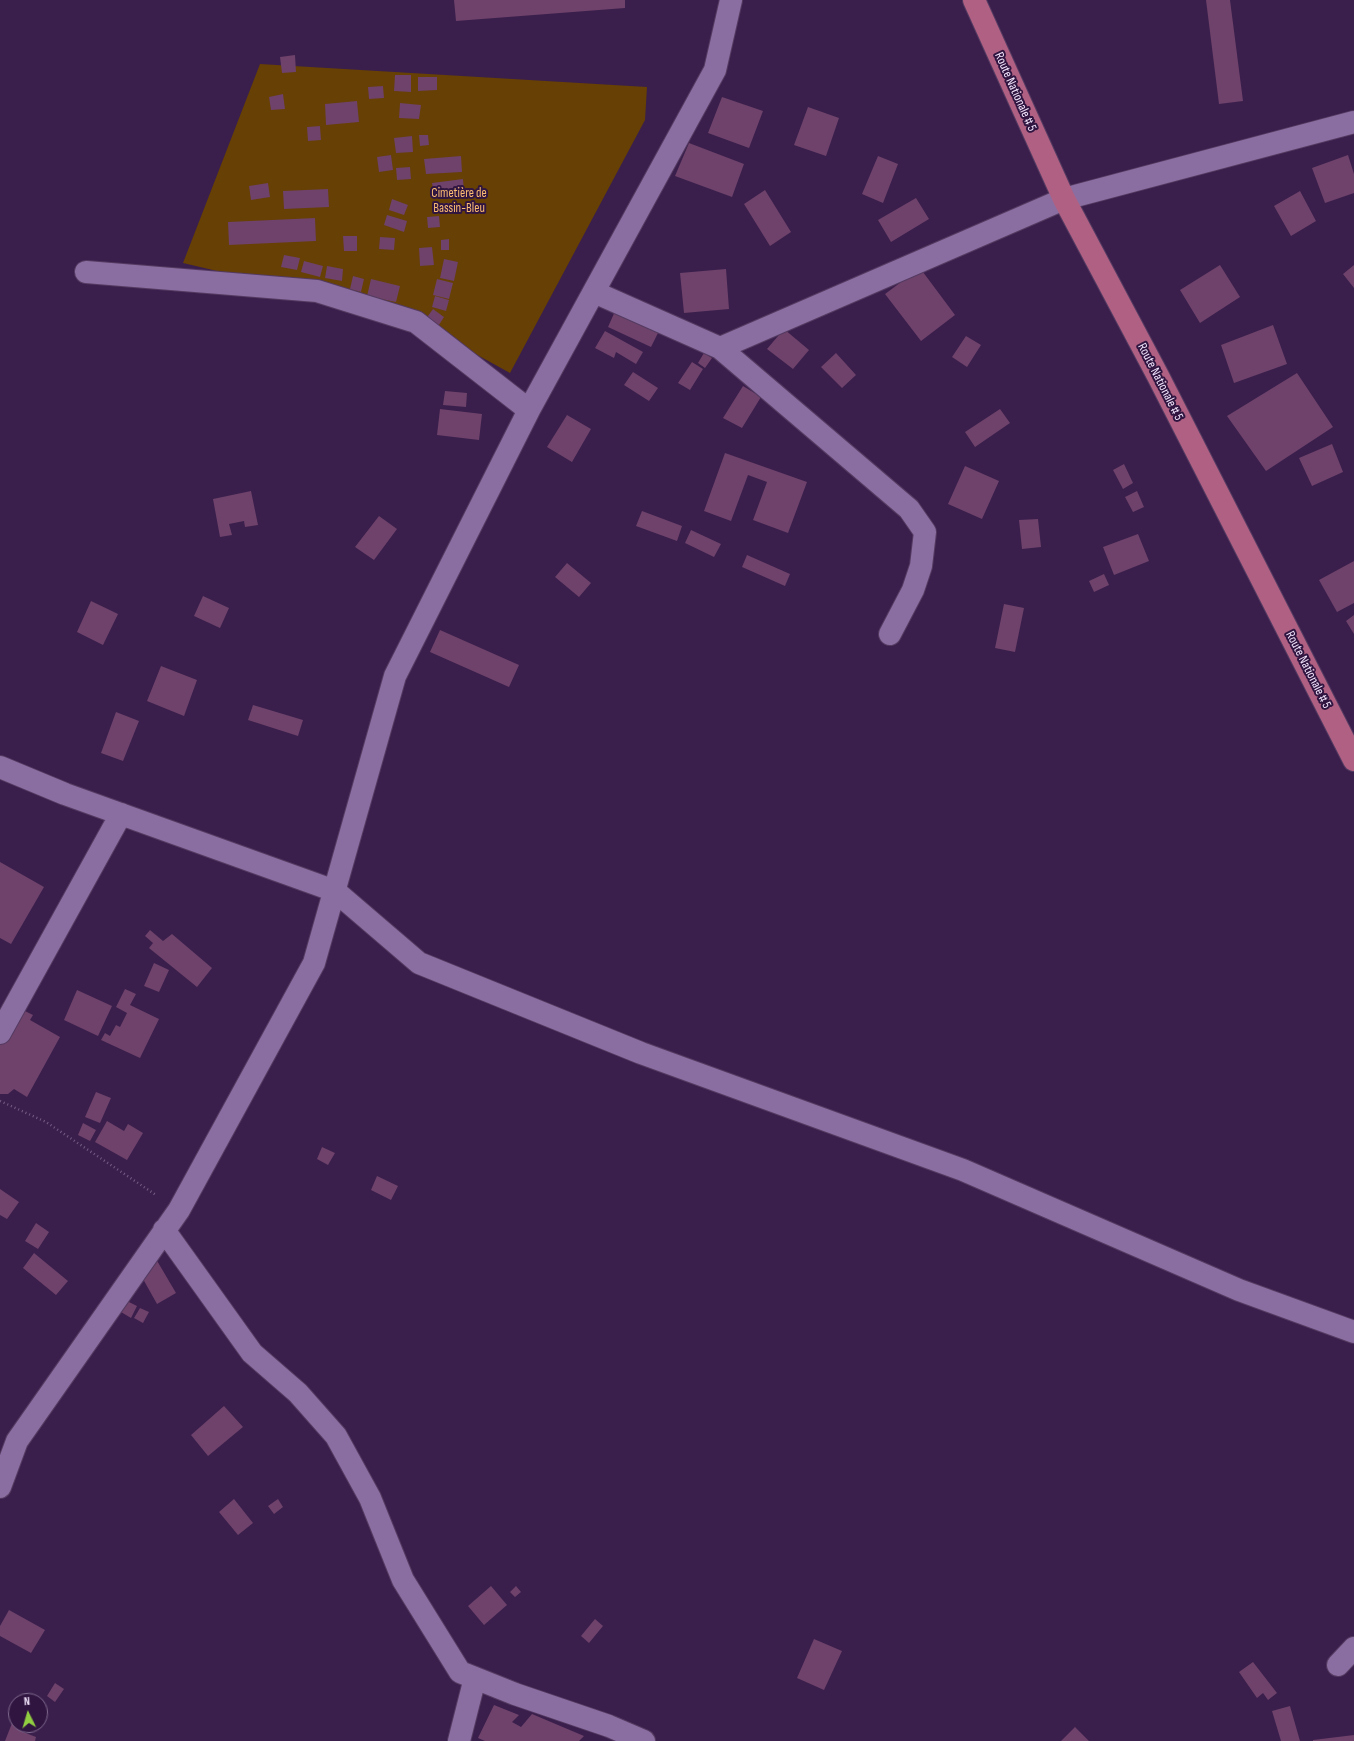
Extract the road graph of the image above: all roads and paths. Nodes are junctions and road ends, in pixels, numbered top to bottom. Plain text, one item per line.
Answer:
1 (731, 0) edge
2 (974, 0) edge
3 (1354, 122) edge
4 (1064, 199) junction
5 (86, 272) dead end
6 (594, 292) junction
7 (720, 348) junction
8 (529, 410) junction
9 (890, 634) dead end
10 (1354, 760) edge
11 (0, 767) edge
12 (121, 814) junction
13 (335, 891) junction
14 (0, 1033) edge
15 (0, 1101) edge
16 (179, 1210) junction
17 (164, 1230) junction
18 (1354, 1332) edge
19 (0, 1487) edge
20 (1354, 1648) edge
21 (1338, 1664) dead end
22 (475, 1678) junction
23 (459, 1741) edge
24 (644, 1741) edge

1 - 6 street
2 - 4 main road, Route Nationale # 5
3 - 4 street
4 - 7 street
4 - 10 main road, Route Nationale # 5
5 - 8 street
6 - 7 street
6 - 8 street
7 - 9 street
8 - 13 street
11 - 12 street
12 - 13 street
12 - 14 street
13 - 16 street
13 - 18 street
15 - 16 path
16 - 17 street
17 - 19 street
17 - 22 street
20 - 21 street
22 - 23 street
22 - 24 street

